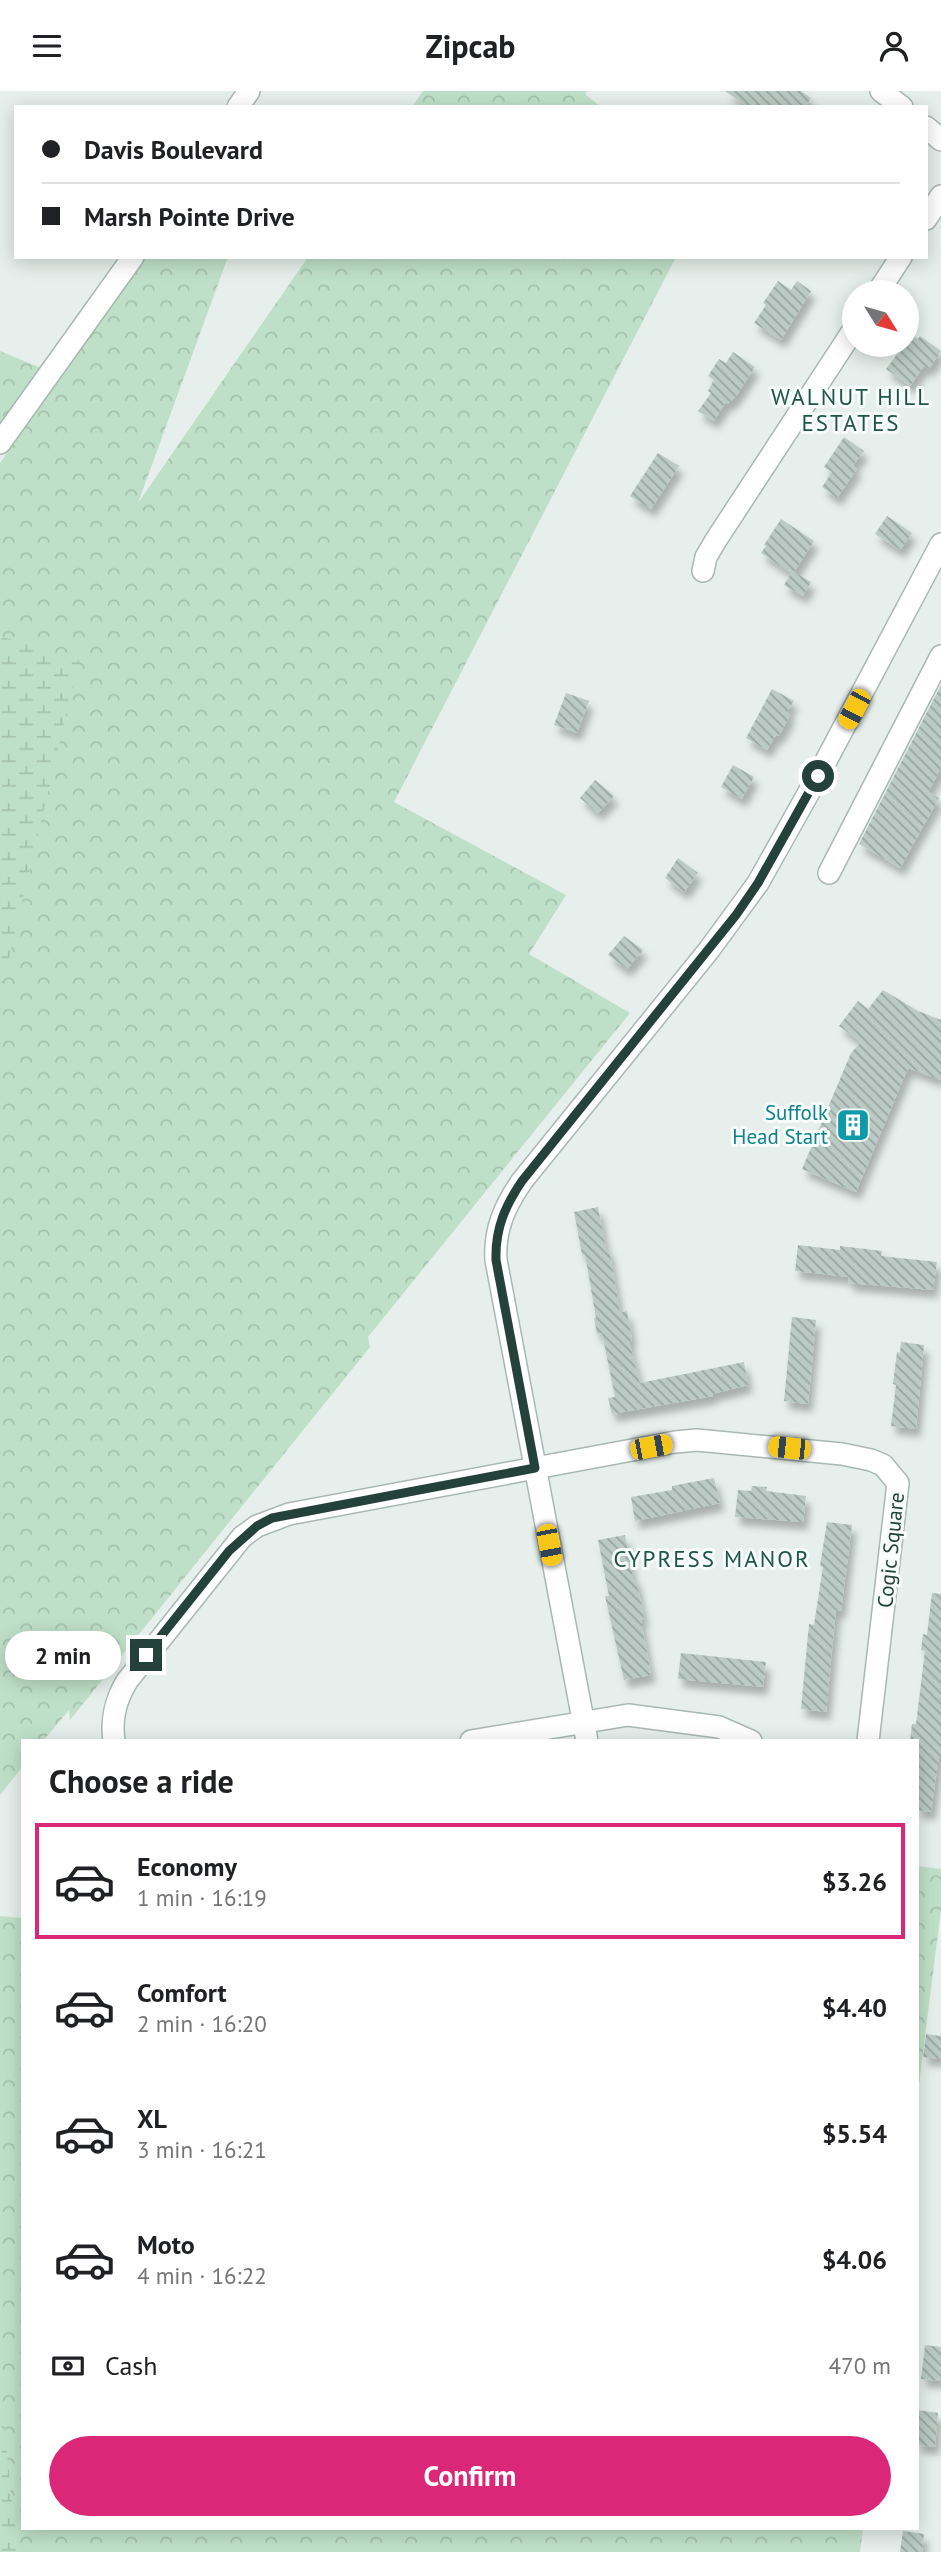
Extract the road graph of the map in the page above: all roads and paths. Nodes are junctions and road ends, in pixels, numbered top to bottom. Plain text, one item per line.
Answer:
1 (881, 91) edge
2 (899, 105) edge
3 (941, 196) edge
4 (928, 216) edge
5 (132, 259) edge
6 (900, 259) edge
7 (886, 280) edge
8 (842, 347) edge
9 (0, 443) edge
10 (941, 544) edge
11 (703, 571) dead end
12 (941, 656) edge
13 (829, 873) dead end
14 (535, 1468) junction
15 (585, 1731) edge
16 (114, 1739) edge
17 (494, 1739) edge
18 (746, 1739) edge
19 (868, 1739) edge

1 - 2 street
3 - 4 street
5 - 9 street
6 - 7 street
8 - 11 street
10 - 14 street
12 - 13 street
14 - 15 street
14 - 16 street, Cogic Square
14 - 19 street, Cogic Square
15 - 17 street
15 - 18 street

